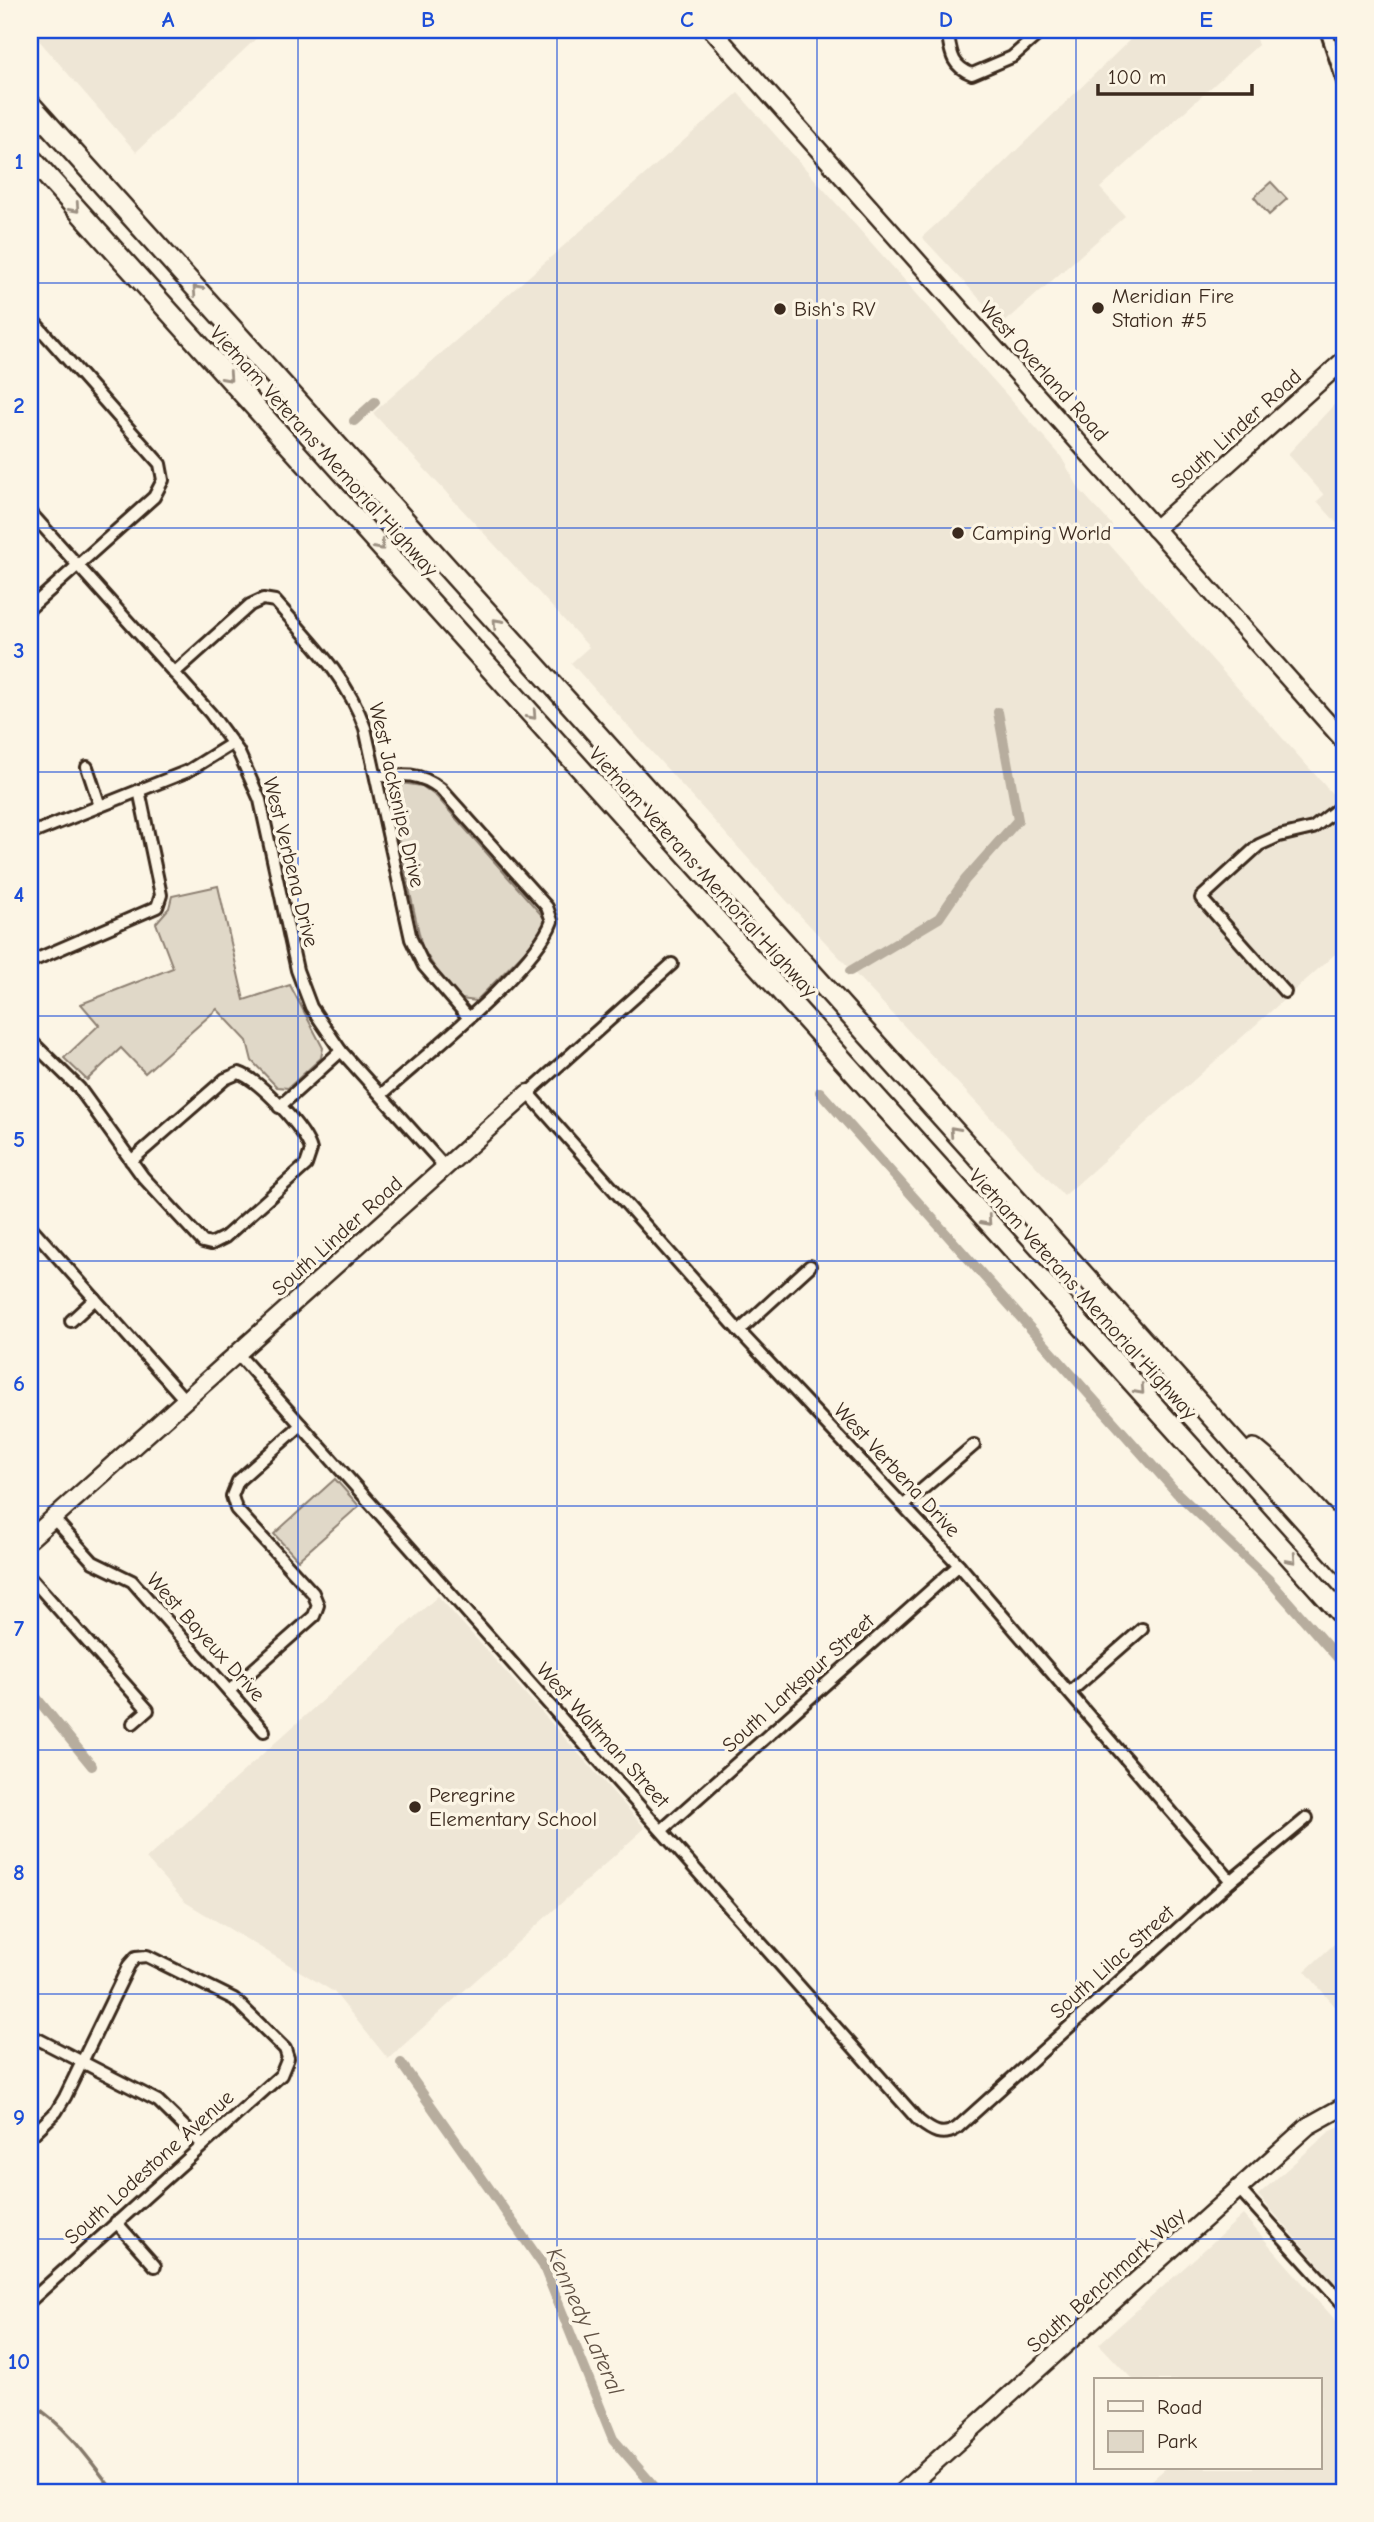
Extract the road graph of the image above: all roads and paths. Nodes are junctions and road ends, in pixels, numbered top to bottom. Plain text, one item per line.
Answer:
1 (712, 30) edge
2 (947, 30) edge
3 (1043, 30) edge
4 (1326, 30) edge
5 (1344, 85) edge
6 (30, 104) edge
7 (30, 157) edge
8 (30, 317) edge
9 (1344, 360) edge
10 (30, 512) edge
11 (1155, 528) junction
12 (78, 565) junction
13 (30, 608) edge
14 (174, 673) junction
15 (1344, 741) edge
16 (233, 743) junction
17 (87, 767) dead end
18 (376, 777) junction
19 (139, 790) junction
20 (1344, 804) edge
21 (100, 806) junction
22 (30, 834) edge
23 (30, 962) edge
24 (672, 964) dead end
25 (1285, 992) dead end
26 (468, 1017) junction
27 (30, 1040) edge
28 (341, 1051) junction
29 (528, 1093) junction
30 (381, 1095) junction
31 (279, 1107) junction
32 (131, 1161) junction
33 (445, 1167) junction
34 (30, 1226) edge
35 (810, 1266) dead end
36 (95, 1299) junction
37 (71, 1321) dead end
38 (739, 1331) junction
39 (237, 1353) junction
40 (1188, 1390) junction
41 (185, 1400) junction
42 (301, 1424) junction
43 (974, 1445) dead end
44 (904, 1505) junction
45 (53, 1518) junction
46 (30, 1539) edge
47 (1344, 1540) edge
48 (1344, 1564) edge
49 (959, 1565) junction
50 (30, 1577) edge
51 (1344, 1617) edge
52 (1142, 1629) dead end
53 (229, 1691) junction
54 (1070, 1692) junction
55 (134, 1723) dead end
56 (264, 1731) dead end
57 (1307, 1818) dead end
58 (662, 1830) junction
59 (1231, 1881) junction
60 (30, 2035) edge
61 (81, 2063) junction
62 (1344, 2106) edge
63 (944, 2134) joint
64 (30, 2137) edge
65 (202, 2144) junction
66 (1239, 2189) junction
67 (116, 2222) junction
68 (155, 2266) dead end
69 (30, 2301) edge
70 (1344, 2305) edge
71 (902, 2492) edge

1 - 11 street, West Overland Road
2 - 3 street
4 - 5 street
40 -> 6 highway, Vietnam Veterans Memorial Highway
7 -> 51 highway, Vietnam Veterans Memorial Highway
8 - 12 street
9 - 11 street, South Linder Road
10 - 12 street, West Verbena Drive
11 - 15 street, West Overland Road
12 - 13 street
12 - 14 street, West Verbena Drive
14 - 16 street, West Verbena Drive
14 - 18 street, West Jacksnipe Drive
16 - 19 street
16 - 28 street, West Verbena Drive
17 - 21 street
18 - 26 street, West Jacksnipe Drive
18 - 26 street
19 - 21 street
19 - 23 street
20 - 25 street
21 - 22 street
24 - 29 street, South Linder Road
26 - 30 street
27 - 32 street
28 - 30 street, West Verbena Drive
28 - 31 street
29 - 33 street, South Linder Road
29 - 38 street, West Verbena Drive
30 - 33 street, West Verbena Drive
31 - 32 street
31 - 32 street
33 - 39 street, South Linder Road
34 - 36 street
35 - 38 street
36 - 37 street
36 - 41 street
38 - 44 street, West Verbena Drive
39 - 41 street, South Linder Road
39 - 42 street, West Waltman Street
40 - 47 highway
40 - 48 highway, Vietnam Veterans Memorial Highway
41 - 45 street, South Linder Road
42 - 53 street
42 - 58 street, West Waltman Street
43 - 44 street
44 - 49 street, West Verbena Drive
45 - 46 street, South Linder Road
45 - 53 street, West Bayeux Drive
49 - 54 street, West Verbena Drive
49 - 58 street, South Larkspur Street
50 - 55 street
52 - 54 street
53 - 56 street, West Bayeux Drive
54 - 59 street, West Verbena Drive
57 - 59 street, South Lilac Street
58 - 63 street, West Waltman Street
59 - 63 street, South Lilac Street
60 - 61 street
61 - 64 street
61 - 65 street
61 - 65 street, South Lodestone Avenue
62 - 66 street, South Benchmark Way
65 - 67 street, South Lodestone Avenue
66 - 70 street
66 - 71 street, South Benchmark Way
67 - 68 street
67 - 69 street, South Lodestone Avenue

